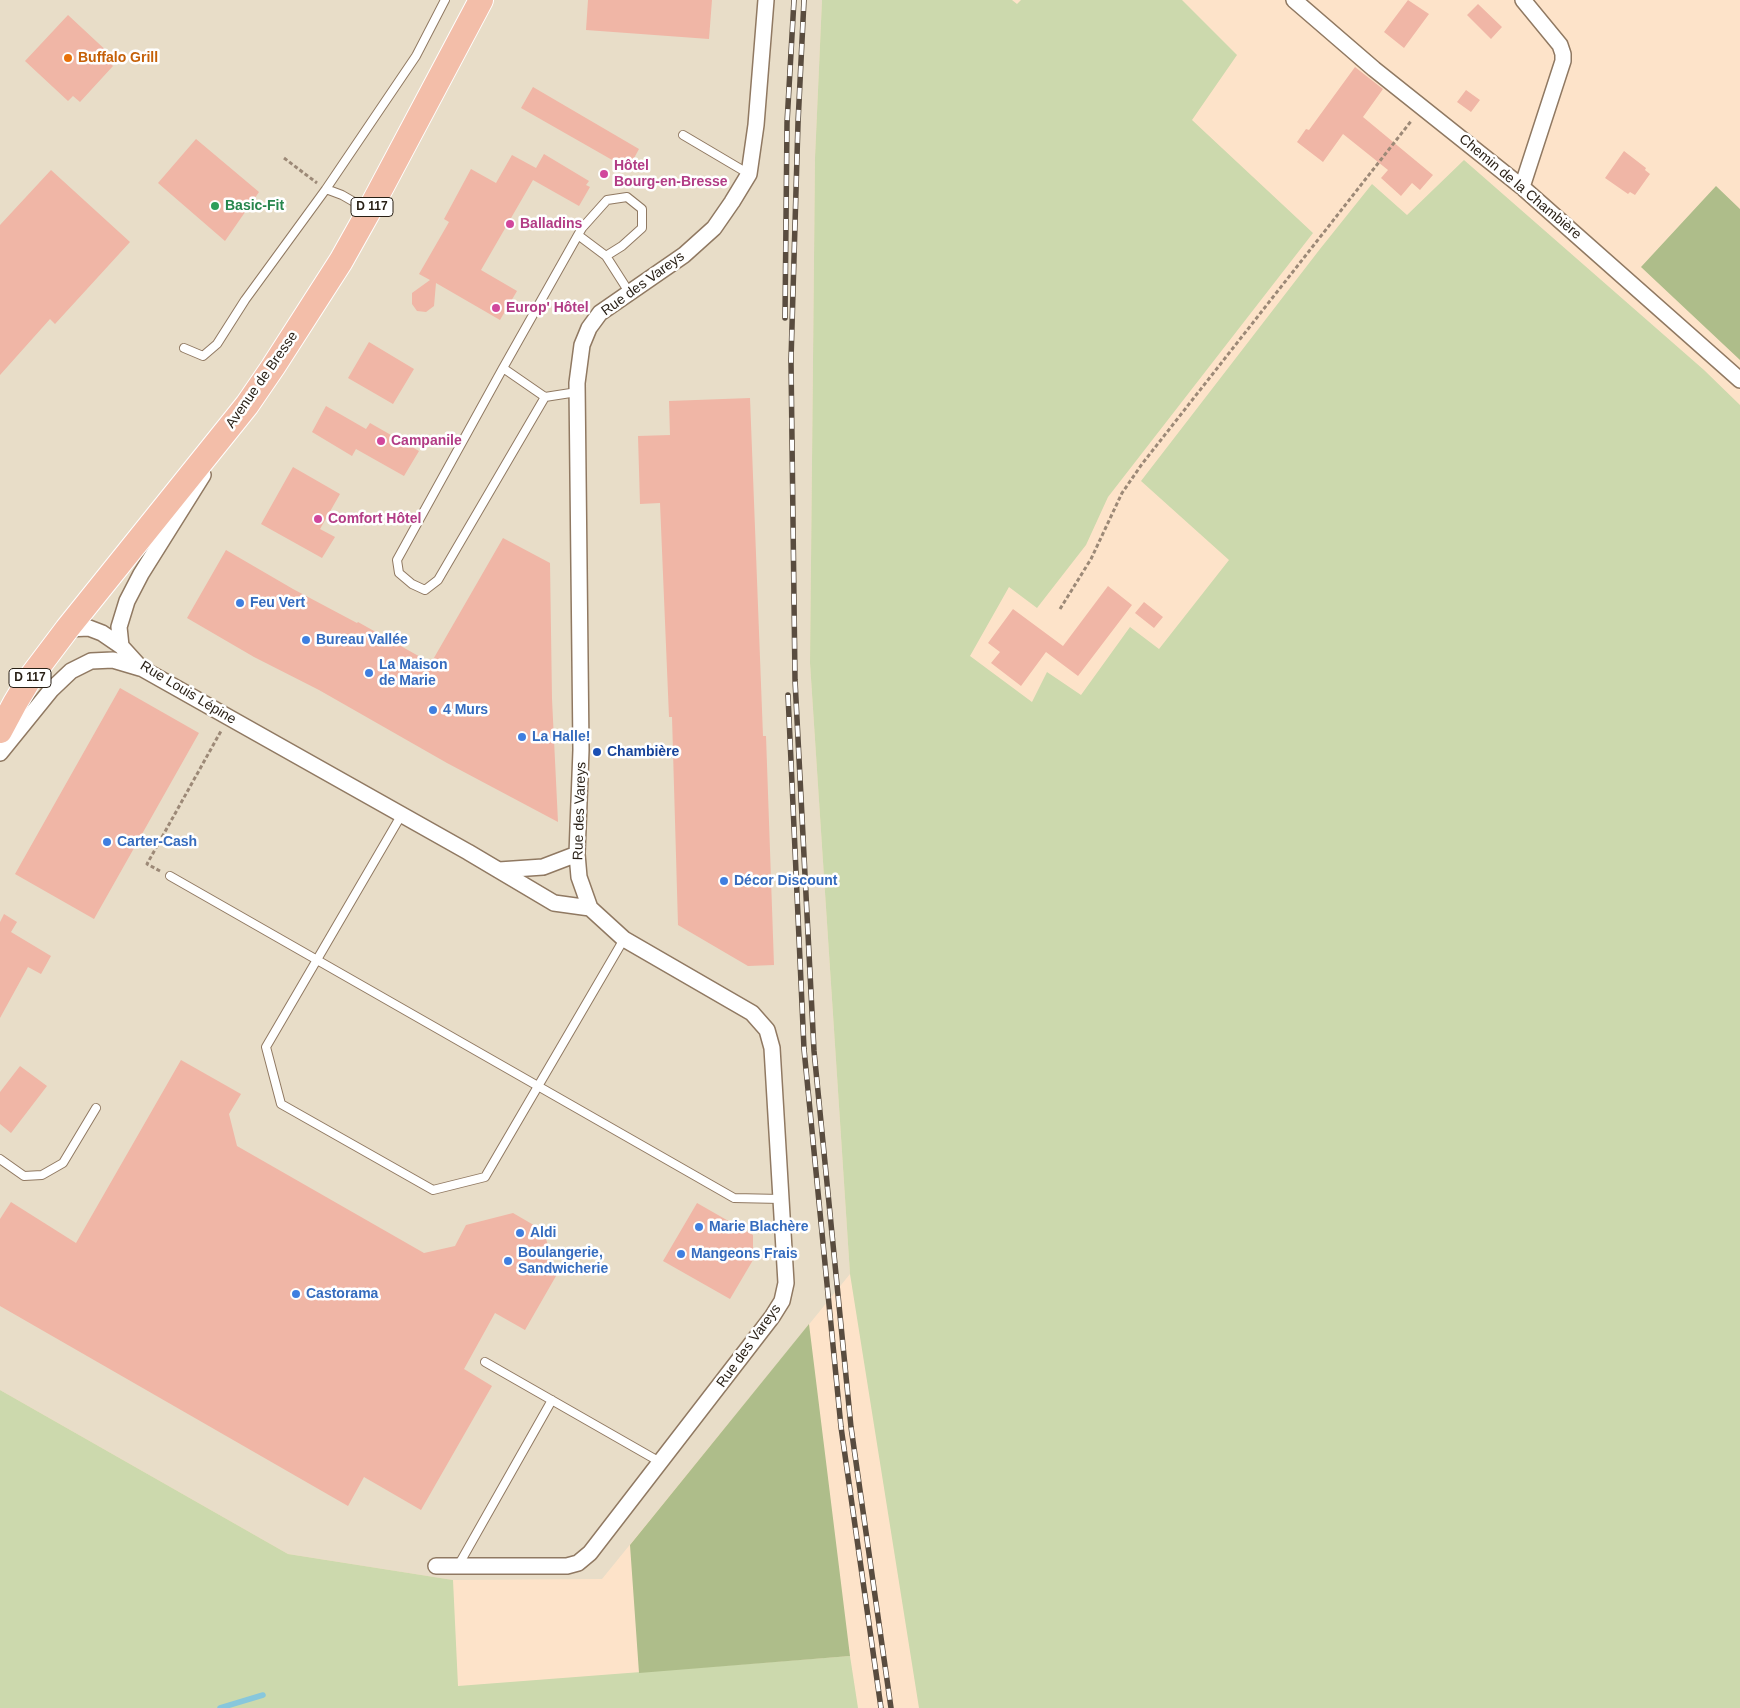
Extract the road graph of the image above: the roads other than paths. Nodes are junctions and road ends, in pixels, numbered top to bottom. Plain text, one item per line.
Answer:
1 (445, 0) edge
2 (481, 0) edge
3 (766, 0) edge
4 (1294, 0) edge
5 (1522, 0) edge
6 (683, 135) dead end
7 (749, 174) junction
8 (1522, 186) junction
9 (326, 189) junction
10 (369, 211) junction
11 (578, 236) junction
12 (606, 256) junction
13 (628, 292) junction
14 (184, 348) dead end
15 (504, 368) junction
16 (1740, 380) edge
17 (577, 392) junction
18 (544, 397) junction
19 (247, 405) junction
20 (67, 629) junction
21 (121, 646) junction
22 (141, 668) junction
23 (0, 731) edge
24 (0, 753) edge
25 (402, 814) junction
26 (577, 854) junction
27 (499, 870) junction
28 (170, 876) road end
29 (590, 908) junction
30 (624, 939) junction
31 (316, 960) junction
32 (538, 1086) junction
33 (96, 1108) dead end
34 (0, 1159) edge
35 (781, 1199) junction
36 (485, 1362) dead end
37 (552, 1400) junction
38 (660, 1462) junction
39 (436, 1566) dead end
40 (458, 1566) junction

1 - 9 lane
2 - 10 main road, Avenue de Bresse / D 117
3 - 7 street, Rue des Vareys
4 - 8 street, Chemin de la Chambière
5 - 8 street
6 - 7 lane
7 - 13 street, Rue des Vareys
8 - 16 street, Chemin de la Chambière
9 - 10 lane
9 - 14 lane
10 - 19 main road, Avenue de Bresse / D 117
11 - 12 lane
11 - 12 lane
11 - 15 lane
12 - 13 lane
13 - 17 street, Rue des Vareys
15 - 18 lane
15 - 18 lane
17 - 18 lane
17 - 26 street, Rue des Vareys
19 - 20 main road, Avenue de Bresse / D 117
19 - 21 street
20 - 21 street, Rue Louis Lépine
20 - 23 main road, Avenue de Bresse / D 117
21 - 22 street, Rue Louis Lépine
22 - 24 street
22 - 25 street, Rue Louis Lépine
25 - 27 street, Rue Louis Lépine
25 - 31 lane
26 - 27 street
26 - 29 street, Rue des Vareys
27 - 29 street, Rue Louis Lépine
28 - 31 lane
29 - 30 street, Rue des Vareys
30 - 32 lane
30 - 35 street, Rue des Vareys
31 - 32 lane
31 - 32 lane
32 - 35 lane
33 - 34 lane
35 - 38 street, Rue des Vareys
36 - 37 lane
37 - 38 lane
37 - 40 lane
38 - 40 street, Rue des Vareys
39 - 40 street, Rue des Vareys

